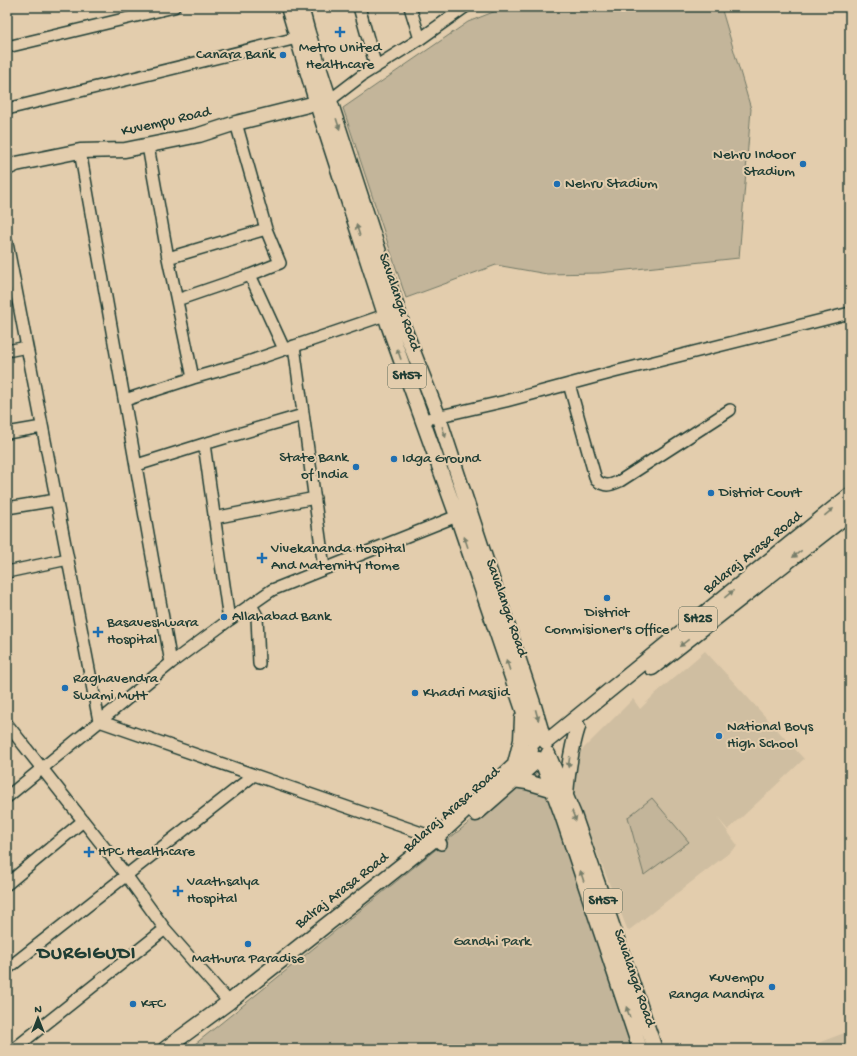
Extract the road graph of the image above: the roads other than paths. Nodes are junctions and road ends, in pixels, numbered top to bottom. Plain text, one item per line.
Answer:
1 (174, 7) edge
2 (288, 7) edge
3 (301, 7) edge
4 (358, 7) edge
5 (410, 7) edge
6 (465, 7) edge
7 (297, 38) junction
8 (420, 39) junction
9 (7, 47) edge
10 (376, 67) junction
11 (324, 102) junction
12 (7, 109) edge
13 (236, 123) junction
14 (148, 146) junction
15 (80, 151) junction
16 (7, 168) edge
17 (266, 229) junction
18 (7, 243) edge
19 (168, 258) junction
20 (250, 275) junction
21 (177, 300) junction
22 (850, 313) edge
23 (385, 315) junction
24 (27, 347) junction
25 (289, 348) junction
26 (7, 351) edge
27 (193, 378) junction
28 (570, 384) junction
29 (125, 400) junction
30 (730, 410) dead end
31 (303, 415) junction
32 (438, 415) junction
33 (423, 420) junction
34 (42, 427) junction
35 (7, 433) edge
36 (204, 444) junction
37 (137, 465) junction
38 (850, 495) edge
39 (315, 498) junction
40 (56, 500) junction
41 (7, 508) edge
42 (850, 512) edge
43 (457, 516) junction
44 (214, 518) junction
45 (68, 559) junction
46 (324, 568) junction
47 (7, 572) edge
48 (251, 605) junction
49 (229, 620) junction
50 (172, 663) junction
51 (259, 664) dead end
52 (522, 706) junction
53 (99, 721) junction
54 (7, 724) edge
55 (578, 727) junction
56 (541, 749) junction
57 (515, 764) junction
58 (42, 769) junction
59 (254, 775) junction
60 (514, 780) junction
61 (551, 789) junction
62 (7, 797) edge
63 (566, 797) junction
64 (83, 821) junction
65 (438, 841) junction
66 (126, 875) junction
67 (7, 884) edge
68 (165, 929) junction
69 (7, 969) edge
70 (229, 1002) junction
71 (14, 1049) edge
72 (165, 1049) edge
73 (178, 1049) edge
74 (640, 1049) edge
75 (655, 1049) edge

1 - 9 street
2 - 7 main road, Savalanga Road / SH57
3 - 11 main road, Savalanga Road / SH57
4 - 10 street
5 - 8 street
6 - 8 street
7 - 11 main road, Savalanga Road / SH57
7 - 12 street
8 - 10 street
10 - 11 street
11 - 13 main road, Kuvempu Road
23 -> 11 main road, Savalanga Road / SH57
11 -> 32 main road, Savalanga Road / SH57
13 - 14 main road, Kuvempu Road
13 - 17 street
14 - 15 main road, Kuvempu Road
14 - 19 street
15 - 16 main road, Kuvempu Road
15 - 29 street
17 - 19 street
17 - 20 street
18 - 24 street
19 - 21 street
20 - 21 street
20 - 25 street
21 - 27 street
22 - 28 street
23 - 25 street
33 -> 23 main road, Savalanga Road / SH57
24 - 26 street
24 - 34 street
25 - 27 street
25 - 31 street
27 - 29 street
28 - 30 street
28 - 32 street
29 - 37 street
31 - 36 street
31 - 39 street
32 - 33 street
32 -> 56 main road, Savalanga Road / SH57
33 - 43 main road, Savalanga Road / SH57
34 - 35 street
34 - 40 street
36 - 37 street
36 - 44 street
37 - 50 street
56 -> 38 main road, Balaraj Arasa Road / SH25
39 - 44 street
39 - 46 street
40 - 41 street
40 - 45 street
42 -> 55 main road, Balaraj Arasa Road / SH25
43 - 46 street
52 -> 43 main road, Savalanga Road / SH57
44 - 49 street
45 - 47 street
45 - 53 street
46 - 48 street
48 - 49 street
48 - 51 street
49 - 50 street
50 - 53 street
52 - 56 main road, Savalanga Road / SH57
52 - 57 main road
53 - 58 street
53 - 59 street
54 - 58 street
55 - 56 main road, Balaraj Arasa Road / SH25
55 -> 63 main road
56 - 57 main road, Balraj Arasa Road
56 - 60 main road, Balaraj Arasa Road
56 - 61 main road, Savalanga Road / SH57
56 - 63 main road, Savalanga Road / SH57
57 - 65 main road, Balraj Arasa Road
58 - 62 street
58 - 64 street
59 - 65 street
59 - 66 street
60 - 61 main road
60 - 65 main road, Balaraj Arasa Road
74 -> 61 main road, Savalanga Road / SH57
63 -> 75 main road, Savalanga Road / SH57
64 - 66 street
64 - 67 street
65 - 70 main road, Balraj Arasa Road
65 - 73 main road, Balaraj Arasa Road
66 - 68 street
66 - 69 street
68 - 70 street
68 - 71 street
70 - 72 main road, Balraj Arasa Road

